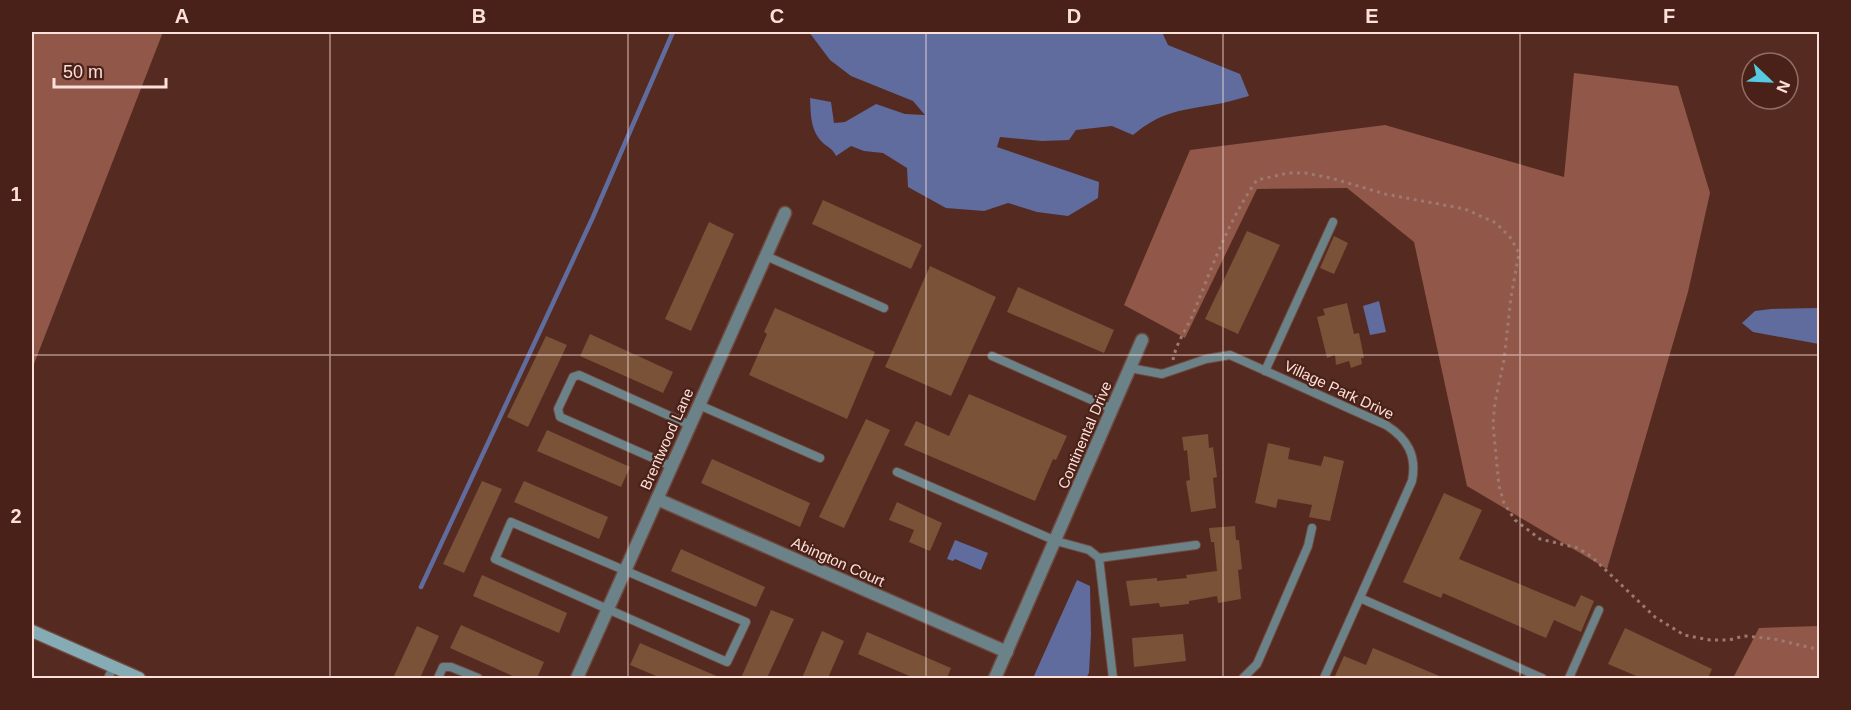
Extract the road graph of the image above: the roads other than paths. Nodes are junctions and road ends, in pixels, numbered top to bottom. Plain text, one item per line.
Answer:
1 (785, 213) dead end
2 (1333, 222) dead end
3 (766, 256) junction
4 (884, 308) dead end
5 (1142, 340) dead end
6 (992, 356) dead end
7 (1130, 368) junction
8 (1265, 371) junction
9 (699, 405) junction
10 (1112, 409) junction
11 (690, 425) junction
12 (820, 458) dead end
13 (671, 466) junction
14 (897, 472) dead end
15 (657, 499) junction
16 (1312, 528) dead end
17 (1056, 541) junction
18 (1196, 545) dead end
19 (1099, 558) junction
20 (625, 569) junction
21 (1359, 598) junction
22 (608, 609) junction
23 (1599, 610) dead end
24 (32, 631) edge
25 (1007, 652) junction
26 (111, 673) edge
27 (139, 678) edge
28 (438, 678) edge
29 (478, 678) edge
30 (577, 678) edge
31 (995, 678) edge
32 (1113, 678) edge
33 (1243, 678) edge
34 (1324, 678) edge
35 (1542, 678) edge
36 (1569, 678) edge

1 - 3 street, Brentwood Lane
2 - 8 lane
3 - 4 lane
3 - 9 street, Brentwood Lane
5 - 7 street, Continental Drive
6 - 10 lane
7 - 8 lane, Village Park Drive
7 - 10 street, Continental Drive
8 - 21 lane, Village Park Drive
9 - 11 street, Brentwood Lane
9 - 12 lane
10 - 17 street, Continental Drive
11 - 13 street, Brentwood Lane
11 - 13 lane
13 - 15 street, Brentwood Lane
14 - 17 lane
15 - 20 street, Brentwood Lane
15 - 25 street, Abington Court
16 - 33 lane
17 - 19 lane
17 - 25 street, Continental Drive
18 - 19 lane
19 - 32 lane
20 - 22 street, Brentwood Lane
20 - 22 lane
20 - 22 lane
21 - 34 lane, Village Park Drive
21 - 35 lane
22 - 30 street, Brentwood Lane
23 - 36 lane
24 - 26 street
25 - 31 street, Continental Drive
26 - 27 street
28 - 29 lane

